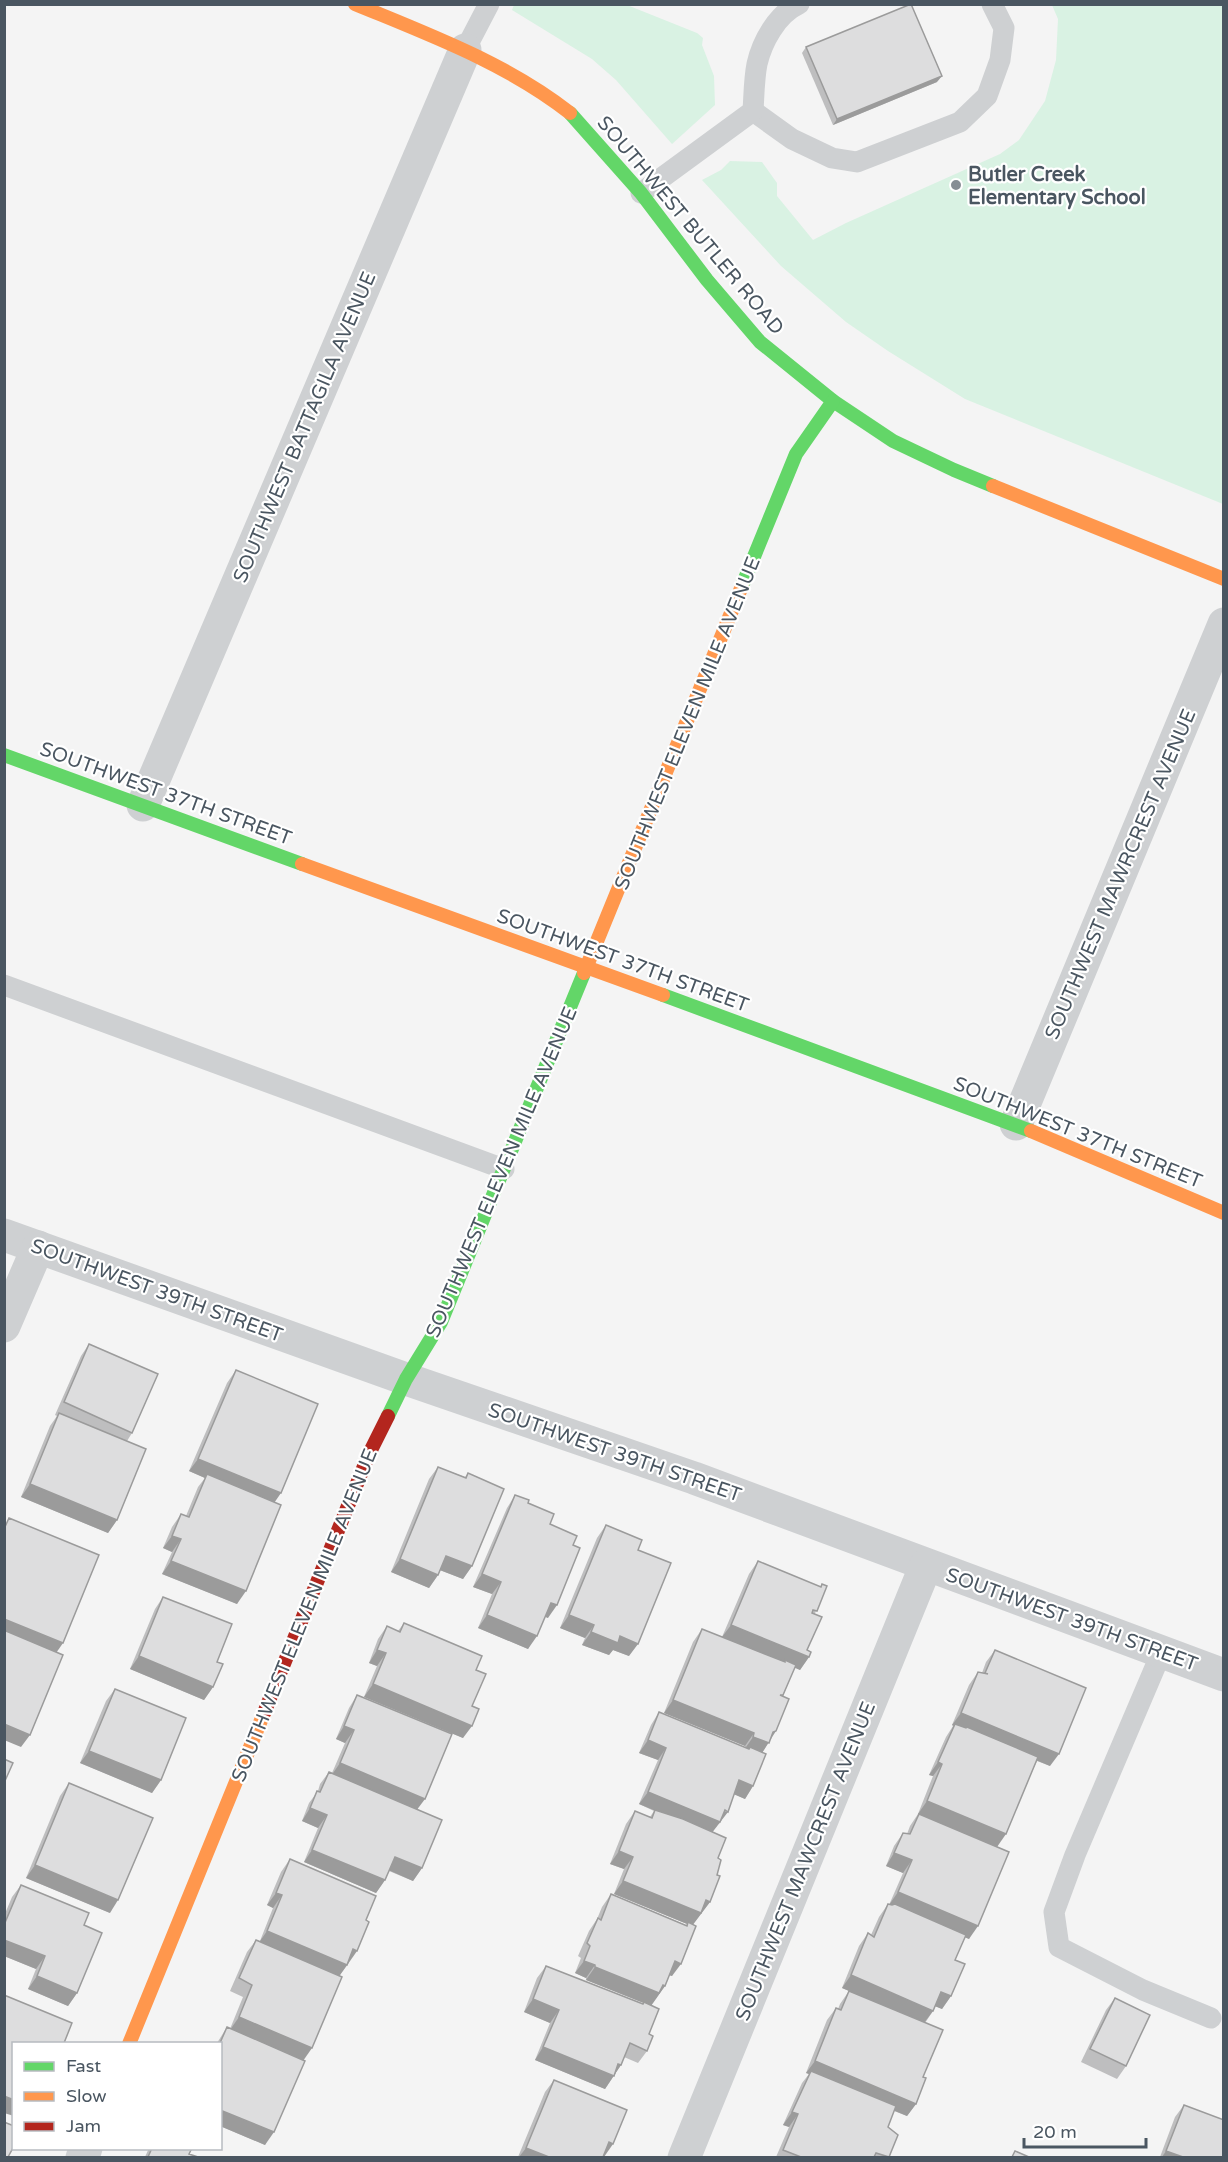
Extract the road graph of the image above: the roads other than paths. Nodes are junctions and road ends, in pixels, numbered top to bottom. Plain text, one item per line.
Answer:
1 (355, 4) edge
2 (489, 4) edge
3 (799, 4) edge
4 (992, 4) edge
5 (465, 50) junction
6 (753, 111) junction
7 (641, 193) junction
8 (833, 401) junction
9 (1224, 579) edge
10 (1224, 624) edge
11 (4, 755) edge
12 (143, 805) junction
13 (587, 967) junction
14 (4, 985) edge
15 (1016, 1124) junction
16 (504, 1169) junction
17 (1224, 1213) edge
18 (4, 1235) edge
19 (38, 1246) junction
20 (4, 1326) edge
21 (406, 1379) junction
22 (926, 1565) junction
23 (1162, 1651) junction
24 (1224, 1675) edge
25 (1211, 2018) dead end
26 (129, 2042) edge
27 (684, 2157) edge

1 - 5 street, SOUTHWEST BUTLER ROAD
2 - 5 lane
3 - 6 lane
4 - 6 lane
5 - 7 street, SOUTHWEST BUTLER ROAD
5 - 12 street, SOUTHWEST BATTAGILA AVENUE
6 - 7 lane
7 - 8 street, SOUTHWEST BUTLER ROAD
8 - 9 street, SOUTHWEST BUTLER ROAD
8 - 13 street, SOUTHWEST ELEVEN MILE AVENUE
10 - 15 street, SOUTHWEST MAWRCREST AVENUE
11 - 12 street, SOUTHWEST 37TH STREET
12 - 13 street, SOUTHWEST 37TH STREET
13 - 15 street, SOUTHWEST 37TH STREET
13 - 16 street, SOUTHWEST ELEVEN MILE AVENUE
14 - 16 lane
15 - 17 street, SOUTHWEST 37TH STREET
16 - 21 street, SOUTHWEST ELEVEN MILE AVENUE
18 - 19 street, SOUTHWEST 39TH STREET
19 - 20 street
19 - 21 street, SOUTHWEST 39TH STREET
21 - 22 street, SOUTHWEST 39TH STREET
21 - 26 street, SOUTHWEST ELEVEN MILE AVENUE
22 - 23 street, SOUTHWEST 39TH STREET
22 - 27 street, SOUTHWEST MAWCREST AVENUE
23 - 24 street, SOUTHWEST 39TH STREET
23 - 25 lane

